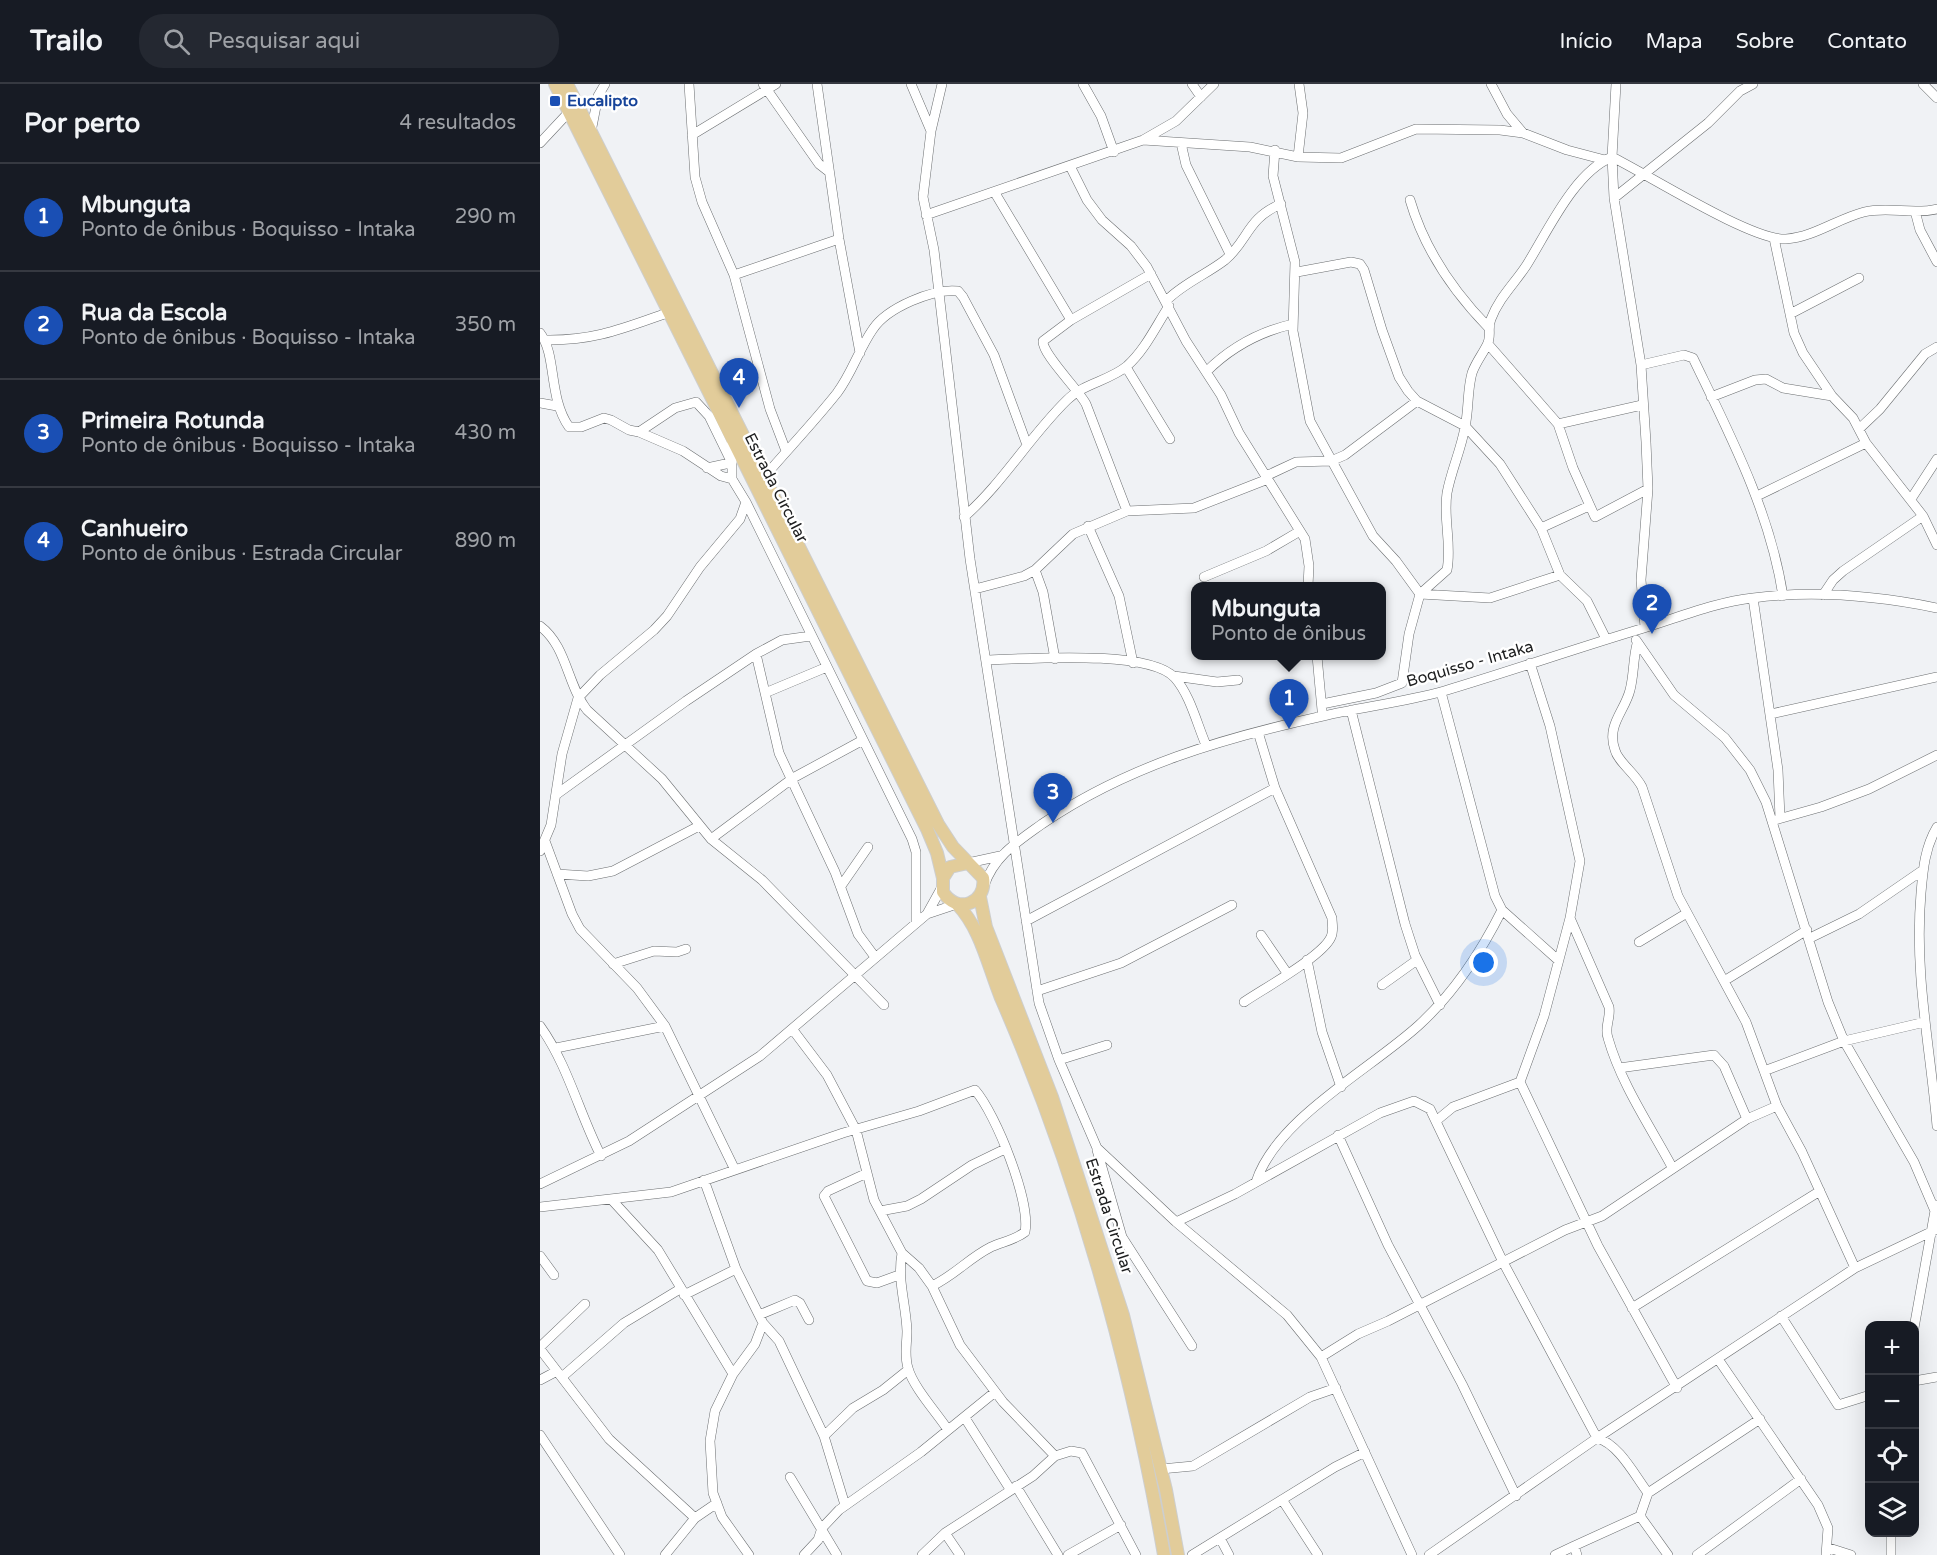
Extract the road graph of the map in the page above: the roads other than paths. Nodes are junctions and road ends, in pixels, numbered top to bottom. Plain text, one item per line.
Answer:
1 (555, 84) edge
2 (567, 84) edge
3 (605, 84) edge
4 (689, 84) edge
5 (776, 84) edge
6 (817, 84) edge
7 (911, 84) edge
8 (942, 84) edge
9 (1083, 84) edge
10 (1192, 84) edge
11 (1214, 84) edge
12 (1299, 84) edge
13 (1491, 84) edge
14 (1616, 84) edge
15 (1753, 84) edge
16 (1923, 84) edge
17 (765, 87) edge
18 (1201, 97) junction
19 (1937, 98) edge
20 (569, 112) junction
21 (1508, 116) junction
22 (1500, 130) junction
23 (931, 131) junction
24 (591, 132) junction
25 (1523, 133) junction
26 (692, 135) junction
27 (1143, 140) junction
28 (540, 143) edge
29 (1181, 143) junction
30 (1275, 150) junction
31 (1114, 152) junction
32 (1298, 157) junction
33 (1608, 158) junction
34 (1070, 166) junction
35 (828, 171) junction
36 (1644, 174) junction
37 (995, 193) junction
38 (1614, 198) junction
39 (1410, 200) dead end
40 (1281, 204) junction
41 (1937, 209) edge
42 (1915, 211) junction
43 (926, 215) junction
44 (1774, 238) junction
45 (839, 239) junction
46 (1230, 254) junction
47 (1937, 262) edge
48 (1297, 272) junction
49 (1151, 274) junction
50 (734, 275) junction
51 (1859, 278) dead end
52 (937, 294) junction
53 (1168, 303) junction
54 (670, 312) junction
55 (1790, 314) junction
56 (1071, 320) junction
57 (1293, 324) junction
58 (1488, 327) junction
59 (542, 336) edge
60 (1488, 344) junction
61 (1937, 347) edge
62 (860, 353) junction
63 (1641, 365) junction
64 (1126, 367) junction
65 (1206, 372) junction
66 (1078, 390) junction
67 (1832, 396) junction
68 (1711, 397) junction
69 (1417, 401) junction
70 (540, 403) edge
71 (557, 405) junction
72 (1642, 405) junction
73 (1558, 424) junction
74 (1465, 426) junction
75 (1860, 428) junction
76 (639, 432) junction
77 (732, 438) junction
78 (1170, 439) dead end
79 (1866, 443) junction
80 (1027, 445) junction
81 (786, 451) junction
82 (1937, 459) edge
83 (730, 461) junction
84 (1331, 461) junction
85 (707, 468) junction
86 (765, 476) junction
87 (1267, 477) junction
88 (732, 479) junction
89 (1648, 489) junction
90 (1757, 496) junction
91 (1911, 499) junction
92 (746, 502) junction
93 (1588, 506) junction
94 (1127, 511) junction
95 (1923, 516) junction
96 (964, 517) junction
97 (753, 518) junction
98 (740, 519) junction
99 (1088, 526) junction
100 (1541, 528) junction
101 (1300, 531) junction
102 (1937, 545) edge
103 (1035, 570) junction
104 (1560, 575) junction
105 (1204, 577) dead end
106 (1308, 582) edge
107 (975, 589) junction
108 (1420, 594) junction
109 (1823, 595) junction
110 (1783, 596) junction
111 (1753, 598) junction
112 (1937, 608) edge
113 (540, 626) edge
114 (1645, 627) junction
115 (1631, 632) junction
116 (811, 636) junction
117 (1606, 639) junction
118 (1637, 644) junction
119 (756, 654) junction
120 (1055, 659) junction
121 (986, 660) junction
122 (1317, 660) edge
123 (1133, 663) junction
124 (1530, 663) junction
125 (826, 667) junction
126 (1174, 676) junction
127 (1937, 677) edge
128 (1238, 680) dead end
129 (1441, 692) junction
130 (765, 693) junction
131 (578, 698) junction
132 (1322, 704) junction
133 (1351, 710) junction
134 (1771, 714) junction
135 (1322, 716) junction
136 (1258, 732) junction
137 (863, 740) junction
138 (1206, 745) junction
139 (627, 746) junction
140 (1937, 755) edge
141 (793, 778) junction
142 (1275, 788) junction
143 (557, 794) junction
144 (1776, 820) junction
145 (699, 826) junction
146 (1937, 827) edge
147 (1934, 836) edge
148 (711, 839) junction
149 (545, 841) junction
150 (1014, 843) junction
151 (868, 847) dead end
152 (540, 851) edge
153 (1000, 856) junction
154 (968, 863) junction
155 (1923, 870) junction
156 (557, 874) junction
157 (942, 882) junction
158 (841, 886) junction
159 (981, 894) junction
160 (957, 904) junction
161 (1232, 905) dead end
162 (1502, 910) junction
163 (1687, 913) junction
164 (927, 914) junction
165 (1570, 918) junction
166 (1026, 921) junction
167 (916, 923) junction
168 (1261, 934) dead end
169 (1808, 934) junction
170 (1639, 942) dead end
171 (686, 949) dead end
172 (875, 957) junction
173 (1307, 960) junction
174 (1417, 960) junction
175 (1558, 960) junction
176 (613, 964) junction
177 (1287, 973) junction
178 (853, 975) junction
179 (1724, 981) junction
180 (1382, 985) dead end
181 (1037, 991) junction
182 (1244, 1002) dead end
183 (884, 1005) dead end
184 (1440, 1005) junction
185 (1937, 1024) edge
186 (1926, 1025) junction
187 (540, 1026) edge
188 (665, 1026) junction
189 (793, 1030) junction
190 (1844, 1041) junction
191 (1107, 1045) dead end
192 (556, 1048) junction
193 (1059, 1060) junction
194 (1619, 1068) junction
195 (1764, 1071) junction
196 (1520, 1082) junction
197 (1341, 1087) junction
198 (698, 1098) junction
199 (1777, 1106) junction
200 (1747, 1119) junction
201 (1436, 1121) junction
202 (1937, 1126) edge
203 (856, 1130) junction
204 (1338, 1135) junction
205 (1097, 1148) junction
206 (1005, 1149) junction
207 (601, 1156) junction
208 (1672, 1167) junction
209 (735, 1170) junction
210 (867, 1173) junction
211 (704, 1180) junction
212 (1256, 1182) junction
213 (540, 1184) edge
214 (1820, 1191) junction
215 (611, 1199) junction
216 (540, 1207) edge
217 (1936, 1207) edge
218 (879, 1211) junction
219 (1587, 1220) junction
220 (1176, 1222) junction
221 (1935, 1229) edge
222 (902, 1253) junction
223 (540, 1256) edge
224 (1503, 1262) junction
225 (1855, 1268) junction
226 (736, 1269) junction
227 (555, 1275) dead end
228 (899, 1275) junction
229 (932, 1286) junction
230 (682, 1292) junction
231 (585, 1304) dead end
232 (1418, 1305) junction
233 (1632, 1308) junction
234 (1781, 1316) junction
235 (760, 1319) junction
236 (809, 1320) dead end
237 (1915, 1321) edge
238 (1192, 1346) dead end
239 (540, 1348) edge
240 (1321, 1357) junction
241 (1718, 1359) junction
242 (908, 1370) junction
243 (559, 1374) junction
244 (733, 1374) junction
245 (1937, 1377) edge
246 (540, 1380) edge
247 (1919, 1380) edge
248 (1336, 1388) junction
249 (1677, 1388) junction
250 (995, 1392) junction
251 (1865, 1396) edge
252 (965, 1418) junction
253 (1760, 1419) junction
254 (948, 1430) junction
255 (540, 1435) edge
256 (824, 1436) junction
257 (1597, 1438) junction
258 (1365, 1452) junction
259 (1055, 1455) junction
260 (1161, 1469) junction
261 (790, 1477) dead end
262 (1801, 1479) junction
263 (1013, 1488) junction
264 (1648, 1493) junction
265 (1516, 1496) junction
266 (1283, 1501) junction
267 (717, 1503) junction
268 (845, 1505) junction
269 (1640, 1516) junction
270 (695, 1518) junction
271 (1121, 1525) junction
272 (822, 1528) junction
273 (945, 1533) junction
274 (1891, 1537) edge
275 (1220, 1538) junction
276 (1576, 1550) edge
277 (1410, 1552) edge
278 (1828, 1552) edge
279 (1430, 1554) edge
280 (620, 1555) edge
281 (664, 1555) edge
282 (749, 1555) edge
283 (804, 1555) edge
284 (837, 1555) edge
285 (922, 1555) edge
286 (960, 1555) edge
287 (1058, 1555) edge
288 (1068, 1555) edge
289 (1136, 1555) edge
290 (1164, 1555) edge
291 (1178, 1555) edge
292 (1192, 1555) edge
293 (1229, 1555) edge
294 (1318, 1555) edge
295 (1555, 1555) edge
296 (1668, 1555) edge
297 (1697, 1555) edge
298 (1851, 1555) edge
299 (1891, 1555) edge

1 - 20 main road, Estrada Circular
2 - 24 main road, Estrada Circular
3 - 24 street
4 - 26 street
5 - 17 street
6 - 35 street
7 - 23 street
8 - 23 street
9 - 31 street
10 - 18 street
11 - 18 street
12 - 32 street
13 - 21 street
14 - 33 street
15 - 36 street
16 - 19 street
17 - 26 street
17 - 35 street
18 - 27 street
20 - 28 street
20 - 54 main road, Estrada Circular
21 - 22 street
21 - 25 street
22 - 25 street
22 - 32 street
23 - 43 street
24 - 86 main road, Estrada Circular
25 - 33 street
26 - 50 street
27 - 29 street
27 - 31 street
29 - 30 street
29 - 46 street
30 - 32 street
30 - 40 street
31 - 34 street
33 - 36 street
33 - 38 street
33 - 58 street
34 - 37 street
34 - 49 street
35 - 45 street
36 - 38 street
36 - 44 street
37 - 43 street
37 - 56 street
38 - 63 street
39 - 58 street
40 - 46 street
40 - 48 street
41 - 42 street
42 - 44 street
42 - 47 street
43 - 52 street
44 - 55 street
45 - 50 street
45 - 62 street
46 - 53 street
48 - 57 street
48 - 69 street
49 - 53 street
49 - 56 street
50 - 81 street
51 - 55 street
52 - 62 street
52 - 80 street
52 - 96 street
53 - 64 street
53 - 65 street
54 - 59 street
54 - 77 main road, Estrada Circular
55 - 67 street
56 - 66 street
57 - 65 street
57 - 84 street
58 - 60 street
59 - 71 street
60 - 73 street
60 - 74 street
61 - 75 street
62 - 81 street
63 - 68 street
63 - 72 street
64 - 66 street
64 - 78 street
65 - 87 street
66 - 80 street
66 - 94 street
67 - 68 street
67 - 75 street
68 - 90 street
69 - 74 street
69 - 84 street
70 - 71 street
71 - 76 street
72 - 73 street
72 - 89 street
73 - 93 street
74 - 100 street
74 - 108 street
75 - 79 street
76 - 83 street
76 - 85 street
77 - 83 street
77 - 157 main road, Estrada Circular
79 - 90 street
79 - 91 street
80 - 96 street
81 - 86 street
82 - 91 street
83 - 85 street
83 - 88 street
84 - 87 street
84 - 108 street
85 - 88 street
86 - 154 main road, Estrada Circular
87 - 94 street
87 - 101 street
88 - 92 street
89 - 93 street
89 - 114 street
90 - 110 street
91 - 95 street
92 - 97 street
92 - 98 street
93 - 100 street
94 - 99 street
95 - 102 street
95 - 109 street
96 - 107 street
97 - 98 street
97 - 116 street
98 - 131 street
99 - 103 street
99 - 123 street
100 - 104 street
101 - 105 street
101 - 106 street
103 - 107 street
103 - 120 street
104 - 108 street
104 - 117 street
107 - 121 street
108 - 132 street
109 - 110 street, Boquisso - Intaka
109 - 112 street, Boquisso - Intaka
110 - 111 street, Boquisso - Intaka
111 - 114 street, Boquisso - Intaka
111 - 134 street
113 - 131 street
114 - 115 street, Boquisso - Intaka
115 - 117 street, Boquisso - Intaka
115 - 118 street
116 - 119 street
116 - 125 street
117 - 124 street, Boquisso - Intaka
118 - 144 street
118 - 163 street
119 - 130 street
119 - 139 street
120 - 121 street
120 - 123 street
121 - 150 street
122 - 132 street
123 - 126 street
124 - 129 street, Boquisso - Intaka
124 - 165 street
125 - 130 street
125 - 137 street
126 - 128 street
126 - 138 street
127 - 134 street
129 - 133 street, Boquisso - Intaka
129 - 162 street
130 - 141 street
131 - 139 street
131 - 143 street
132 - 135 street
133 - 135 street, Boquisso - Intaka
133 - 174 street
134 - 144 street
135 - 136 street, Boquisso - Intaka
136 - 138 street, Boquisso - Intaka
136 - 142 street
137 - 141 street
137 - 167 street
138 - 150 street, Boquisso - Intaka
139 - 143 street
139 - 145 street
140 - 144 street
141 - 148 street
141 - 158 street
142 - 166 street
142 - 173 street
143 - 149 street
144 - 169 street
145 - 148 street
145 - 156 street
146 - 147 street
147 - 155 street
148 - 178 street
149 - 152 street
149 - 156 street
150 - 153 street, Boquisso - Intaka
150 - 166 street
151 - 158 street
153 - 154 street
153 - 159 street
154 - 157 main road
154 - 159 main road
155 - 169 street
155 - 186 street
156 - 176 street
157 - 160 main road
157 - 164 street
158 - 172 street
159 - 160 main road
159 - 260 main road, Estrada Circular
160 - 164 street
160 - 290 main road, Estrada Circular
161 - 181 street
162 - 175 street
162 - 184 street
163 - 170 street
163 - 179 street
164 - 167 street
165 - 175 street
165 - 194 street
166 - 181 street
167 - 172 street
168 - 177 street
169 - 179 street
169 - 190 street
171 - 176 street
172 - 178 street
173 - 177 street
173 - 197 street
174 - 180 street
174 - 184 street
175 - 196 street
176 - 188 street
177 - 182 street
178 - 183 street
178 - 189 street
179 - 195 street
181 - 193 street
184 - 197 street
185 - 186 street
186 - 190 street
186 - 202 street
187 - 192 street
188 - 192 street
188 - 198 street
189 - 198 street
189 - 203 street
190 - 195 street
190 - 217 street
191 - 193 street
192 - 207 street
193 - 205 street
194 - 200 street
194 - 208 street
195 - 199 street
196 - 201 street
196 - 219 street
197 - 212 street
198 - 207 street
198 - 209 street
199 - 200 street
199 - 214 street
200 - 208 street
201 - 204 street
201 - 224 street
203 - 206 street
203 - 209 street
203 - 210 street
204 - 212 street
204 - 232 street
205 - 220 street
205 - 238 street
206 - 218 street
206 - 229 street
207 - 213 street
208 - 219 street
209 - 211 street
210 - 218 street
210 - 228 street
211 - 215 street
211 - 226 street
212 - 220 street
214 - 225 street
214 - 233 street
215 - 216 street
215 - 230 street
217 - 221 street
218 - 222 street
219 - 224 street
219 - 233 street
220 - 240 street
221 - 225 street
221 - 237 street
222 - 228 street
222 - 229 street
223 - 227 street
224 - 232 street
224 - 257 street
225 - 234 street
226 - 230 street
226 - 235 street
228 - 242 street
229 - 250 street
230 - 243 street
230 - 244 street
231 - 239 street
232 - 240 street
232 - 265 street
233 - 249 street
234 - 241 street
234 - 251 street
235 - 236 street
235 - 244 street
235 - 256 street
239 - 243 street
240 - 248 street
241 - 249 street
241 - 253 street
242 - 254 street
242 - 256 street
243 - 246 street
243 - 270 street
244 - 267 street
245 - 247 street
248 - 258 street
248 - 260 street
249 - 257 street
250 - 252 street
250 - 259 street
252 - 254 street
252 - 263 street
253 - 262 street
253 - 264 street
254 - 268 street
255 - 280 street
256 - 268 street
257 - 264 street
257 - 265 street
258 - 266 street
258 - 277 street
259 - 263 street
259 - 271 street
260 - 291 main road, Estrada Circular
261 - 272 street
262 - 278 street
262 - 297 street
263 - 273 street
263 - 287 street
264 - 269 street
265 - 279 street
266 - 275 street
266 - 294 street
267 - 270 street
267 - 282 street
268 - 272 street
269 - 276 street
269 - 296 street
270 - 281 street
271 - 288 street
271 - 289 street
272 - 283 street
272 - 284 street
273 - 285 street
273 - 286 street
274 - 299 street
275 - 292 street
275 - 293 street
276 - 295 street
277 - 279 street
278 - 298 street

